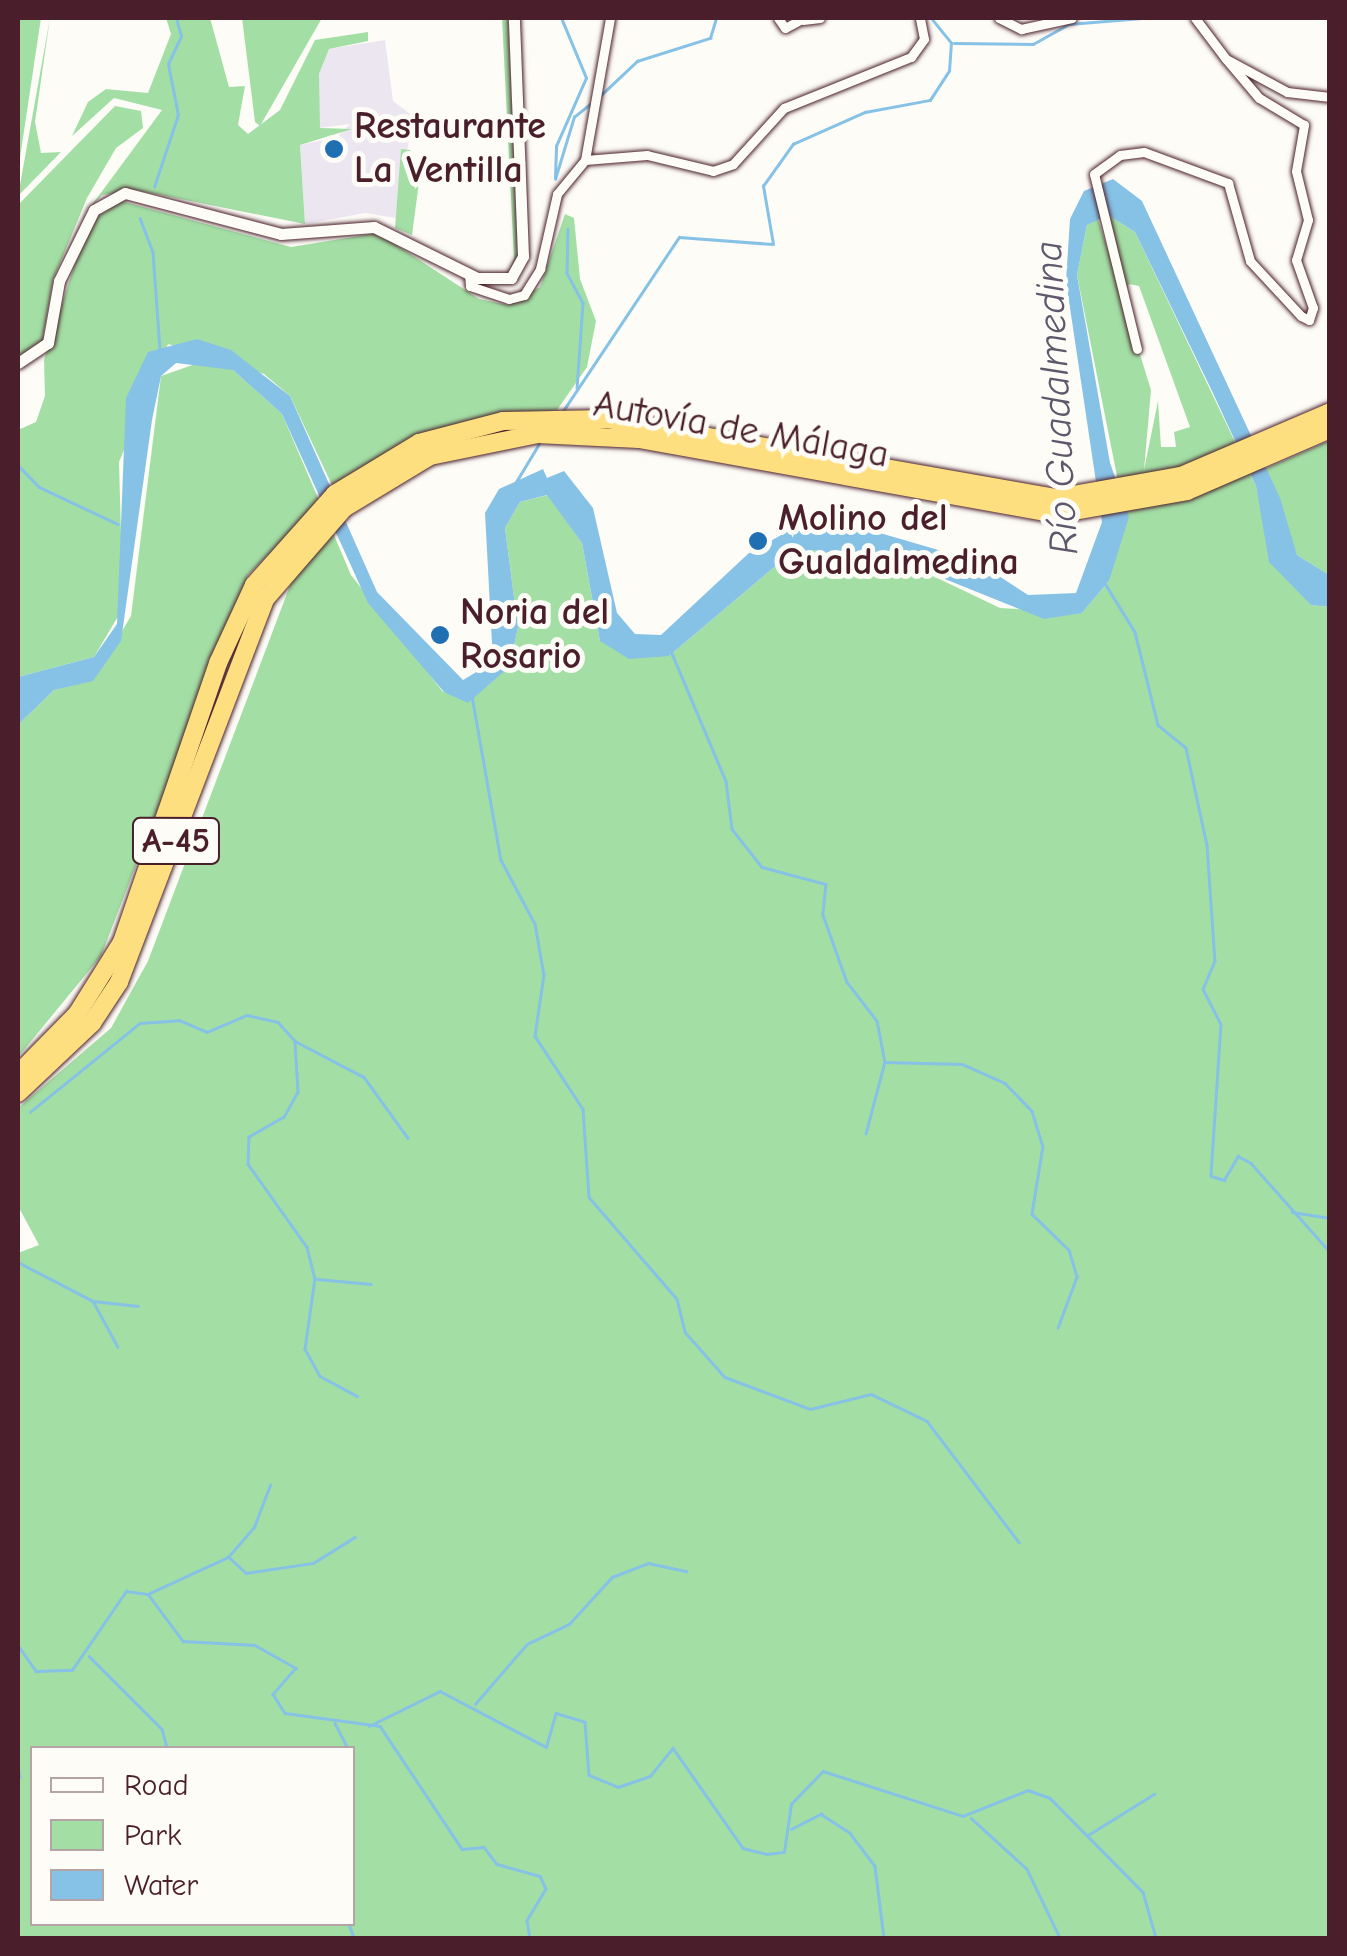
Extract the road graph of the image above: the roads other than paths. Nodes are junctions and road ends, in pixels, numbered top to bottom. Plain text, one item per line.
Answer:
1 (514, 18) edge
2 (610, 18) edge
3 (778, 18) edge
4 (803, 18) edge
5 (820, 18) edge
6 (920, 18) edge
7 (999, 18) edge
8 (1072, 18) edge
9 (1194, 18) edge
10 (1226, 60) junction
11 (1330, 97) edge
12 (585, 160) junction
13 (469, 274) junction
14 (1137, 349) dead end
15 (18, 362) edge
16 (1330, 412) edge
17 (1330, 429) edge
18 (1286, 440) junction
19 (284, 557) junction
20 (18, 1074) edge
21 (18, 1093) edge

1 - 13 street
2 - 12 street
3 - 4 street
4 - 5 street
6 - 12 street
7 - 8 street
9 - 10 street
10 - 11 street
10 - 14 street
12 - 13 street
13 - 15 street
16 - 18 highway, Autovía de Málaga / A-45
17 - 18 highway, Autovía de Málaga / A-45
18 - 19 highway, Autovía de Málaga / A-45
19 - 20 highway, Autovía de Málaga / A-45
19 - 21 highway, Autovía de Málaga / A-45

